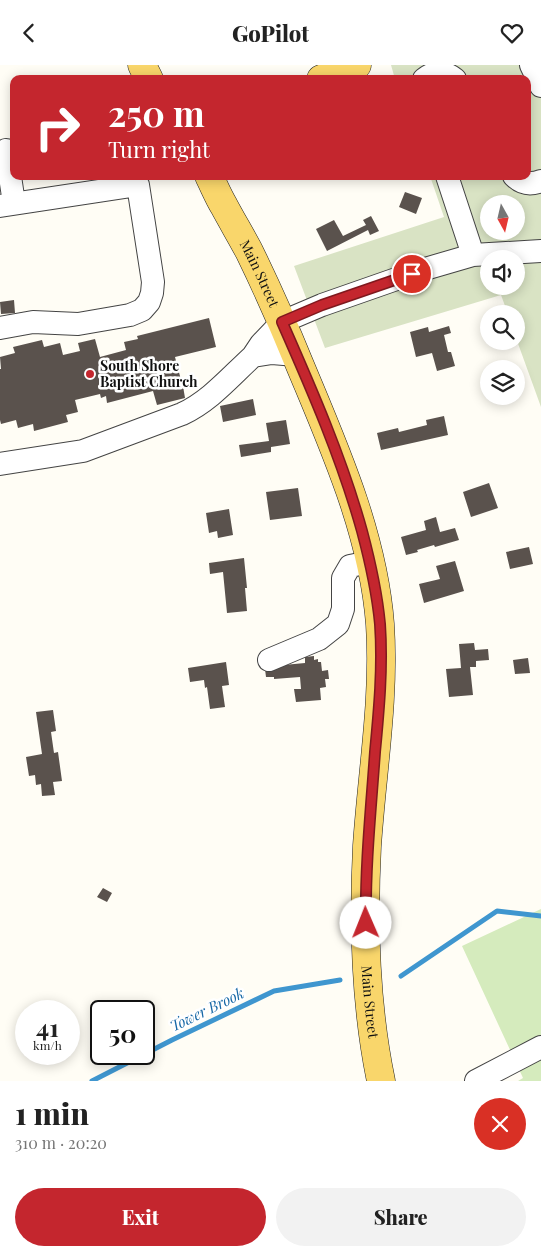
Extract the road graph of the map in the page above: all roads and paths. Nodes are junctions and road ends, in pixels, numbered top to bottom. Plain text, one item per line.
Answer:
1 (357, 65) edge
2 (531, 65) edge
3 (331, 75) edge
4 (430, 75) edge
5 (449, 75) edge
6 (541, 86) edge
7 (6, 150) edge
8 (211, 180) edge
9 (448, 180) edge
10 (518, 180) edge
11 (541, 181) edge
12 (7, 204) edge
13 (541, 251) edge
14 (473, 255) junction
15 (282, 322) junction
16 (0, 328) edge
17 (296, 355) junction
18 (253, 356) junction
19 (0, 464) edge
20 (370, 562) junction
21 (270, 660) dead end
22 (541, 1047) edge
23 (381, 1081) edge
24 (476, 1081) edge

1 - 3 main road
2 - 6 street
4 - 5 street
7 - 12 street
8 - 15 main road, Main Street
9 - 14 street
10 - 11 street
12 - 16 street
13 - 14 street
14 - 15 street
15 - 17 main road, Main Street
15 - 18 street
17 - 18 street
17 - 20 main road, Main Street
18 - 19 street
20 - 21 street
20 - 23 main road, Main Street
22 - 24 street

